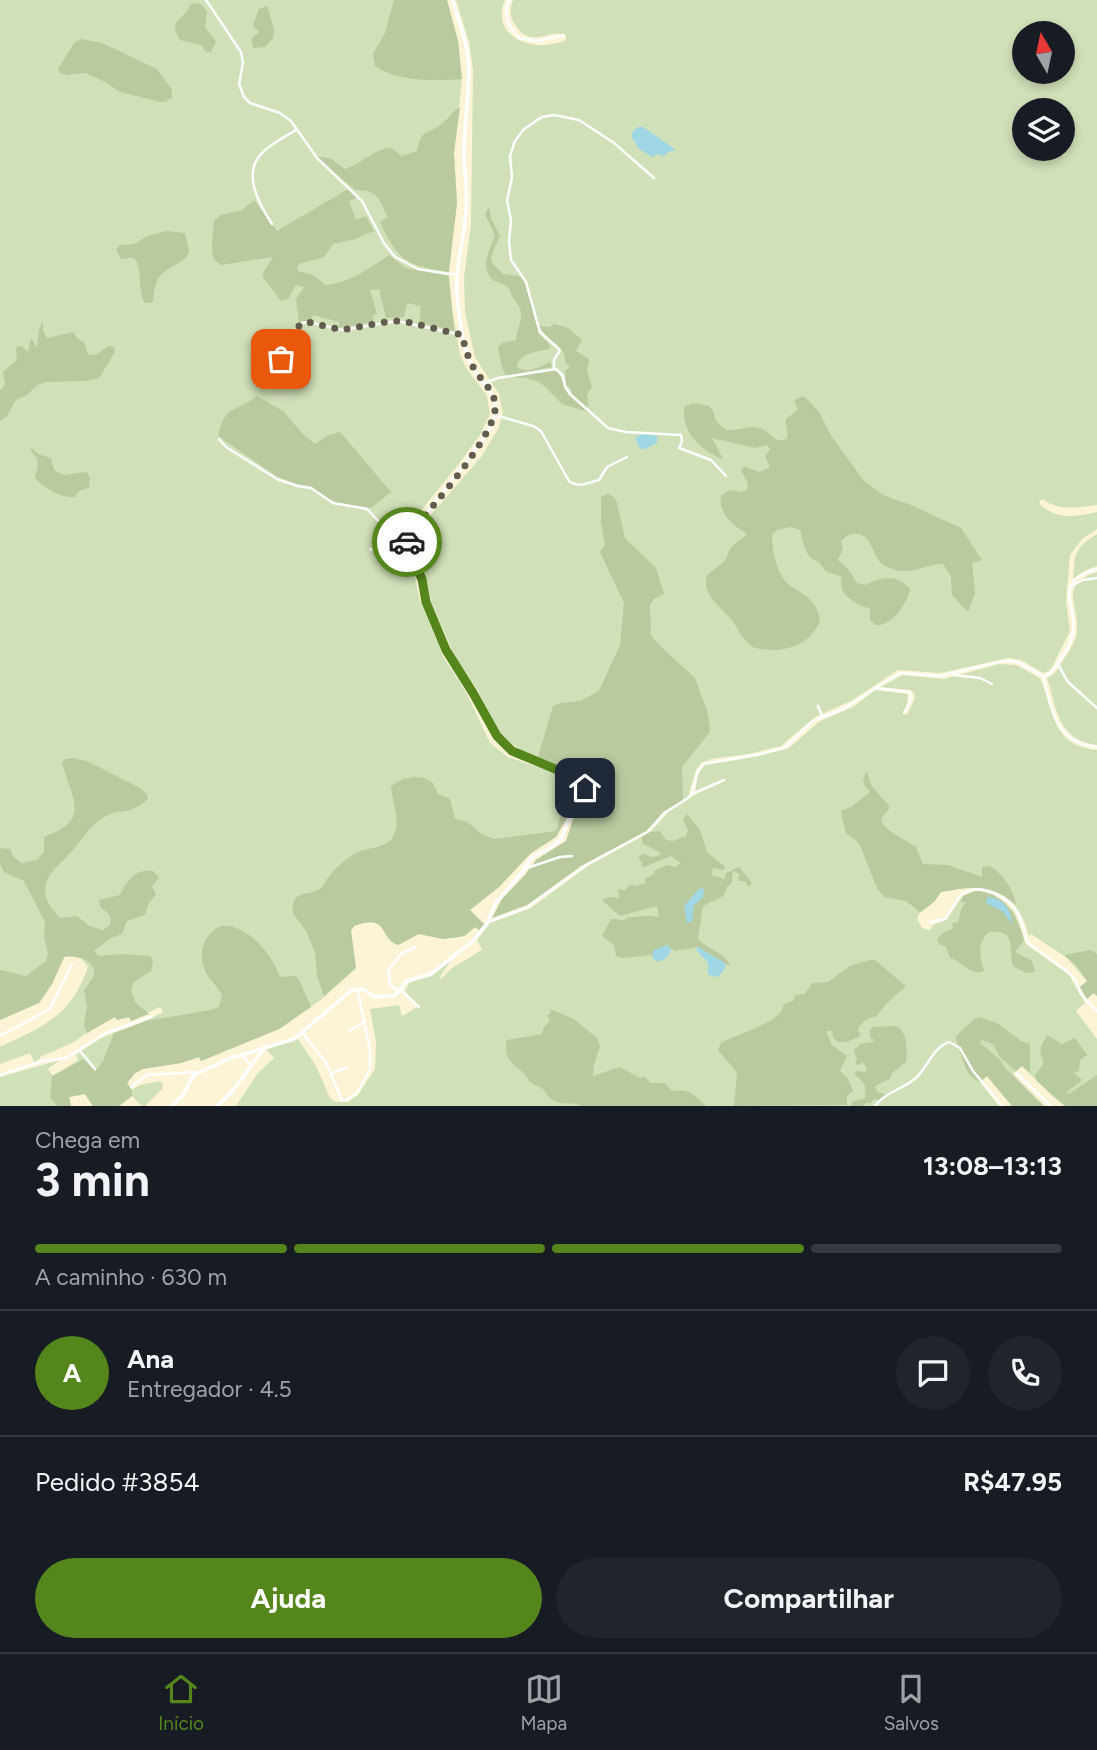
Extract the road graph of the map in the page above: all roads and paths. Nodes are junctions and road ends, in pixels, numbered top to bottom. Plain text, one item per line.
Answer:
1 (206, 0) edge
2 (453, 0) edge
3 (509, 0) edge
4 (564, 35) dead end
5 (297, 130) junction
6 (654, 178) dead end
7 (272, 224) dead end
8 (456, 275) junction
9 (462, 335) junction
10 (281, 359) dead end
11 (554, 368) junction
12 (485, 383) junction
13 (495, 415) junction
14 (219, 439) dead end
15 (627, 457) dead end
16 (726, 476) dead end
17 (370, 549) dead end
18 (410, 553) junction
19 (1097, 569) edge
20 (1097, 578) edge
21 (1070, 587) junction
22 (1057, 663) junction
23 (951, 675) junction
24 (1043, 676) junction
25 (992, 684) dead end
26 (874, 688) junction
27 (818, 706) dead end
28 (1097, 708) edge
29 (904, 713) dead end
30 (822, 717) junction
31 (1097, 747) edge
32 (724, 780) dead end
33 (692, 795) junction
34 (572, 856) dead end
35 (524, 869) junction
36 (930, 922) dead end
37 (487, 924) junction
38 (416, 947) dead end
39 (72, 964) dead end
40 (357, 988) junction
41 (400, 991) junction
42 (419, 1007) dead end
43 (1097, 1011) edge
44 (153, 1016) dead end
45 (363, 1023) junction
46 (350, 1031) dead end
47 (302, 1032) junction
48 (0, 1036) edge
49 (265, 1047) junction
50 (80, 1051) junction
51 (243, 1054) junction
52 (250, 1065) junction
53 (346, 1068) dead end
54 (95, 1069) dead end
55 (199, 1072) junction
56 (332, 1073) junction
57 (1016, 1073) dead end
58 (0, 1075) edge
59 (131, 1087) dead end
60 (172, 1106) edge
61 (217, 1106) edge
62 (874, 1106) edge
63 (1002, 1106) edge
64 (1051, 1106) edge

1 - 5 street
2 - 8 street
3 - 4 street
5 - 7 street
5 - 8 street
6 - 11 street
8 - 9 street
9 - 10 street
9 - 12 street
11 - 12 street
11 - 16 street
12 - 13 street
13 - 15 street
13 - 18 street
14 - 18 street
17 - 18 street
18 - 35 street
19 - 21 street
20 - 21 street
21 - 22 street
22 - 24 street
22 - 28 street
23 - 24 street
23 - 25 street
23 - 26 street
24 - 31 street
26 - 29 street
26 - 30 street
27 - 30 street
30 - 33 street
32 - 33 street
33 - 37 street
34 - 35 street
35 - 37 street
36 - 43 street
37 - 41 street
38 - 41 street
39 - 48 street
40 - 41 street
40 - 45 street
40 - 47 street
41 - 42 street
44 - 50 street
45 - 46 street
45 - 56 street
47 - 49 street
47 - 56 street
49 - 51 street
49 - 52 street
50 - 54 street
50 - 58 street
51 - 52 street
51 - 55 street
52 - 61 street
53 - 56 street
55 - 59 street
55 - 60 street
57 - 64 street
62 - 63 street

